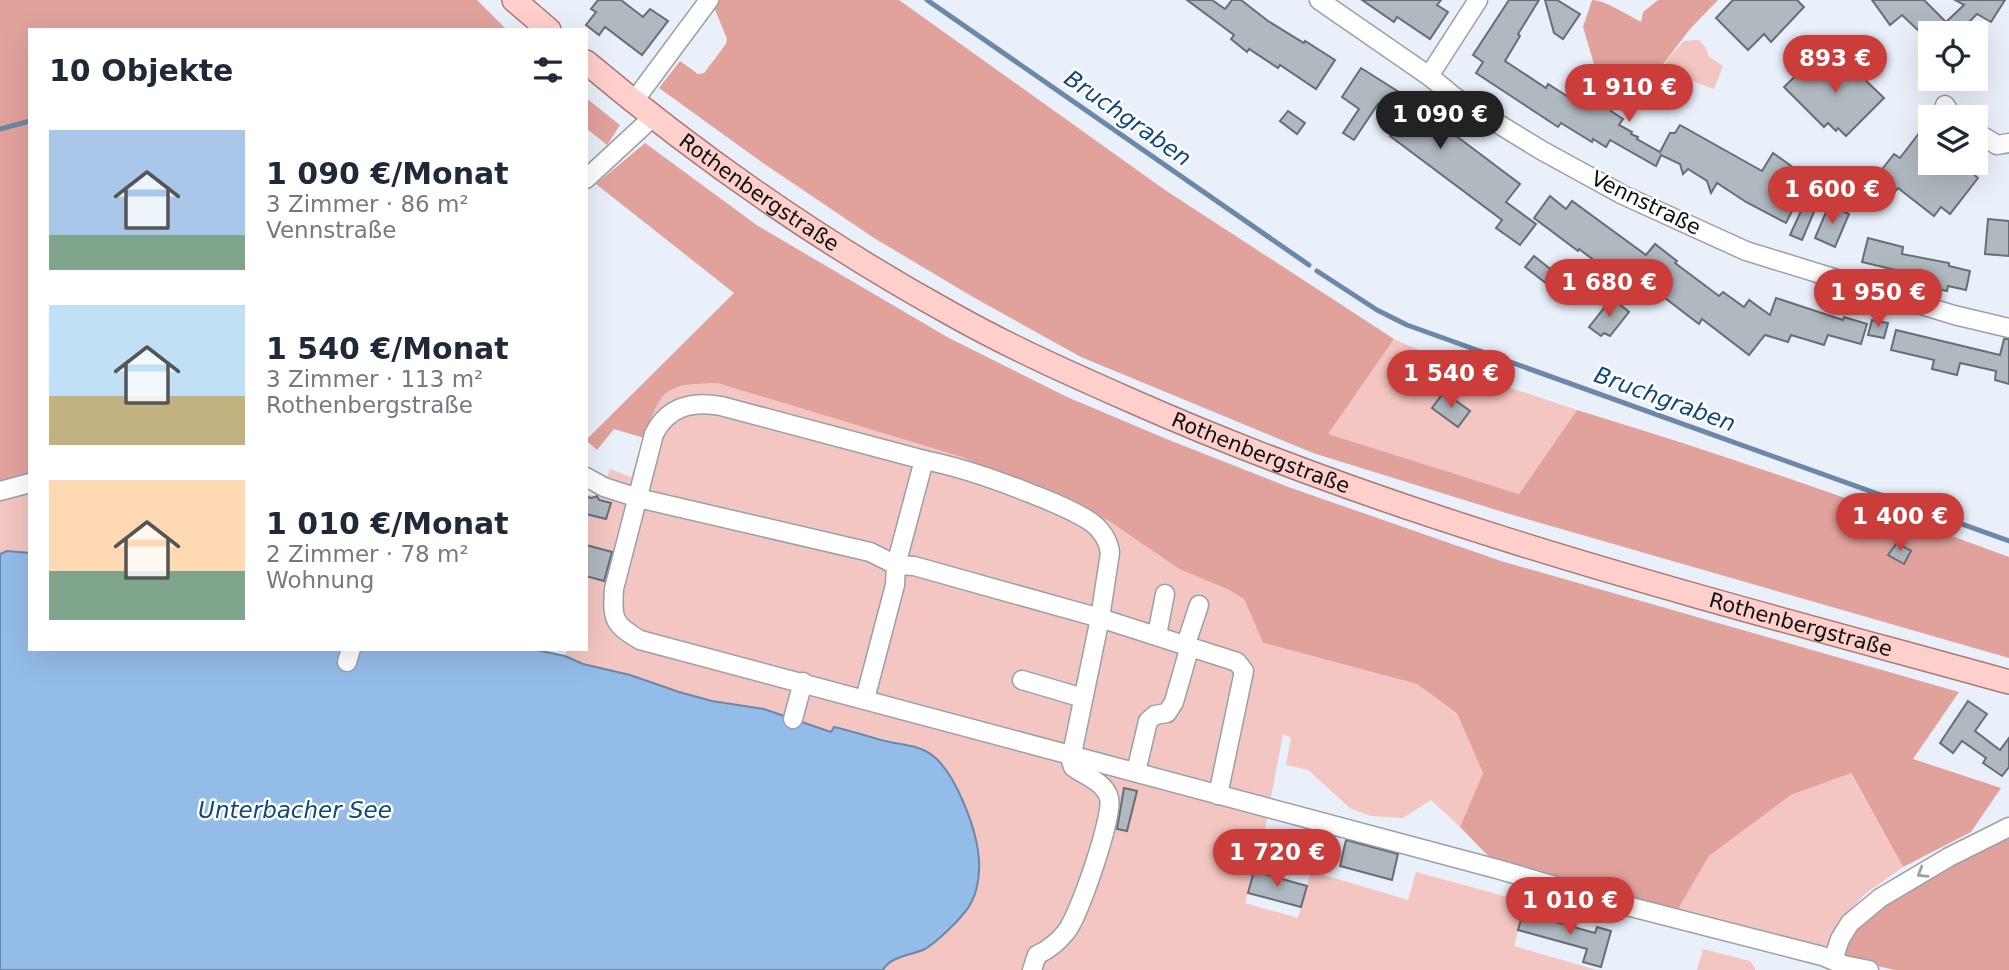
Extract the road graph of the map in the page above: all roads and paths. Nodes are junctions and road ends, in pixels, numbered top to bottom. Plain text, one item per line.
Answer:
1 (514, 0) edge
2 (709, 0) edge
3 (1320, 0) edge
4 (1478, 0) edge
5 (546, 28) edge
6 (588, 64) edge
7 (1429, 76) junction
8 (634, 101) junction
9 (654, 116) junction
10 (1988, 139) edge
11 (2009, 143) edge
12 (588, 177) edge
13 (2009, 328) edge
14 (924, 460) junction
15 (588, 478) edge
16 (28, 483) edge
17 (0, 491) edge
18 (638, 498) junction
19 (895, 565) junction
20 (1165, 594) dead end
21 (1199, 604) dead end
22 (1100, 618) junction
23 (1157, 635) junction
24 (1188, 645) junction
25 (1022, 680) dead end
26 (803, 682) junction
27 (2009, 682) edge
28 (1083, 698) junction
29 (865, 699) junction
30 (793, 719) dead end
31 (1072, 754) junction
32 (1136, 772) junction
33 (1218, 795) junction
34 (2009, 827) edge
35 (1833, 960) junction
36 (1032, 970) edge
37 (1869, 970) edge

1 - 5 main road
2 - 8 street
3 - 7 street, Vennstraße
4 - 7 street
6 - 8 main road, Rothenbergstraße
7 - 13 street, Vennstraße
8 - 9 main road, Rothenbergstraße
9 - 12 street
9 - 27 main road, Rothenbergstraße
10 - 11 street
14 - 18 street
14 - 19 street
14 - 22 street
15 - 18 street
16 - 17 street
18 - 19 street
18 - 26 street
19 - 22 street
19 - 29 street
20 - 23 street
21 - 24 street
22 - 23 street
22 - 28 street
23 - 24 street
24 - 32 street
24 - 33 street
25 - 28 street
26 - 29 street
26 - 30 street
28 - 31 street
29 - 31 street
31 - 32 street
31 - 36 street
32 - 33 street
33 - 35 street
34 -> 35 street
35 - 37 street

